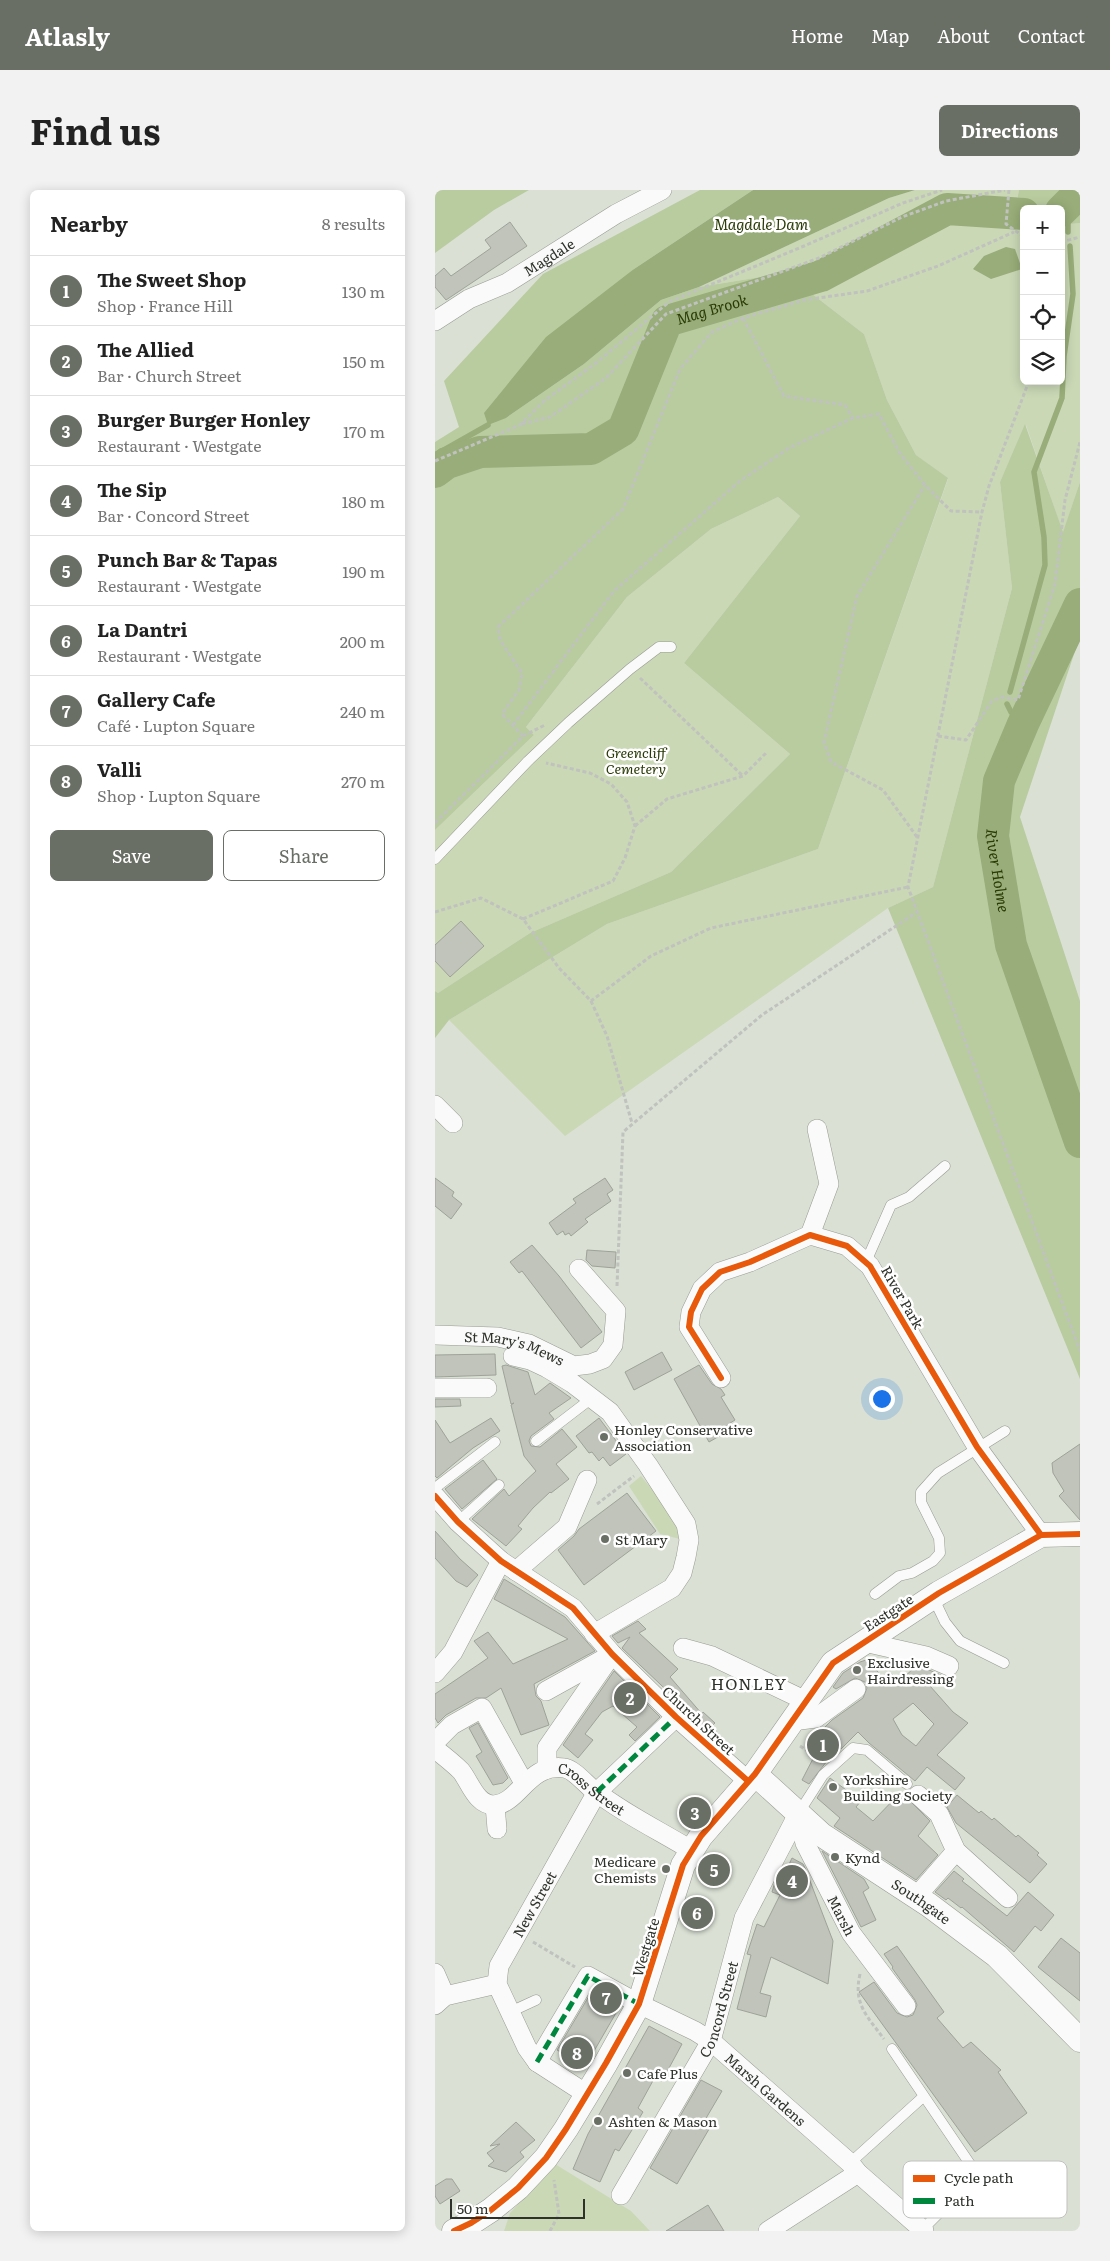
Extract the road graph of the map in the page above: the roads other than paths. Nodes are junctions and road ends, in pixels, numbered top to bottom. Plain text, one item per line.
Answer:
1 (662, 190) edge
2 (435, 321) edge
3 (671, 647) dead end
4 (435, 859) edge
5 (435, 1105) edge
6 (453, 1123) dead end
7 (817, 1128) dead end
8 (945, 1166) dead end
9 (810, 1234) junction
10 (870, 1266) junction
11 (579, 1269) dead end
12 (435, 1334) edge
13 (513, 1356) dead end
14 (721, 1378) dead end
15 (435, 1388) edge
16 (487, 1388) dead end
17 (592, 1398) junction
18 (1005, 1431) dead end
19 (536, 1441) dead end
20 (495, 1442) dead end
21 (977, 1447) junction
22 (587, 1480) dead end
23 (499, 1485) dead end
24 (435, 1488) edge
25 (435, 1496) edge
26 (458, 1522) junction
27 (1080, 1534) edge
28 (1041, 1535) junction
29 (509, 1566) junction
30 (875, 1594) dead end
31 (933, 1597) junction
32 (594, 1634) junction
33 (864, 1642) junction
34 (683, 1648) dead end
35 (612, 1654) junction
36 (1004, 1663) dead end
37 (949, 1666) dead end
38 (435, 1672) edge
39 (856, 1689) dead end
40 (546, 1691) dead end
41 (806, 1700) junction
42 (676, 1717) junction
43 (787, 1728) junction
44 (435, 1742) edge
45 (435, 1749) edge
46 (547, 1767) junction
47 (752, 1778) junction
48 (524, 1783) junction
49 (912, 1789) joint
50 (597, 1792) junction
51 (495, 1805) junction
52 (798, 1814) junction
53 (497, 1829) dead end
54 (691, 1850) junction
55 (956, 1851) junction
56 (916, 1897) junction
57 (1008, 1898) dead end
58 (435, 1973) edge
59 (497, 1984) junction
60 (440, 2000) edge
61 (537, 2000) dead end
62 (639, 2004) junction
63 (906, 2006) dead end
64 (510, 2012) junction
65 (1080, 2040) edge
66 (711, 2041) junction
67 (892, 2049) road end
68 (537, 2062) junction
69 (588, 2095) junction
70 (923, 2097) junction
71 (967, 2161) edge
72 (854, 2168) junction
73 (621, 2195) dead end
74 (903, 2213) edge
75 (909, 2218) edge
76 (935, 2218) edge
77 (454, 2231) edge
78 (768, 2231) edge
79 (923, 2231) edge

1 - 2 street, Magdale
3 - 4 lane
5 - 6 street
7 - 9 street
8 - 10 lane
9 - 10 street, River Park
9 - 14 street
10 - 21 street, River Park
11 - 12 street, St Mary's Mews
13 - 17 street
15 - 16 street
17 - 19 lane
17 - 32 street
18 - 21 lane
20 - 24 lane
21 - 28 street, River Park
21 - 30 lane
22 - 29 street
23 - 26 lane
25 - 26 street, Church Street
26 - 29 street, Church Street
27 - 28 street, Eastgate
28 - 31 street, Eastgate
29 - 32 street, Church Street
29 - 38 street
31 - 33 street, Eastgate
31 - 36 lane
32 - 35 street, Church Street
33 - 37 street
33 - 41 street, Eastgate
34 - 41 street
35 - 40 street
35 - 42 street, Church Street
35 - 46 street
39 - 43 street
41 - 43 street, Eastgate
42 - 47 street, Church Street
42 - 50 street, New Street
43 - 47 street, Eastgate
44 - 48 street
45 - 51 street
46 - 48 street, Cross Street
46 - 50 street, Cross Street
47 - 52 street, Southgate
47 - 54 street, Westgate
48 - 51 street, Cross Street
49 - 52 lane
49 - 55 street
50 - 54 street, Cross Street
50 - 59 street, New Street
51 - 53 street
52 - 56 street, Southgate
52 - 63 street, Marsh
52 - 66 street, Concord Street
54 - 62 street, Westgate
55 - 56 street
55 - 57 street
56 - 65 street, Southgate
58 - 60 street
59 - 60 street
59 - 64 street
61 - 64 lane
62 - 66 street, Marsh Gardens
62 - 68 street, Marsh Gardens
62 - 69 street, Westgate
64 - 68 street
66 - 72 street, Marsh Gardens
66 - 73 street, Concord Street
67 - 70 lane
68 - 69 street
69 - 77 street, Westgate
70 - 71 lane
70 - 72 lane
72 - 74 street, Marsh Gardens
72 - 78 street
75 - 79 street, Marsh Gardens
76 - 79 lane

